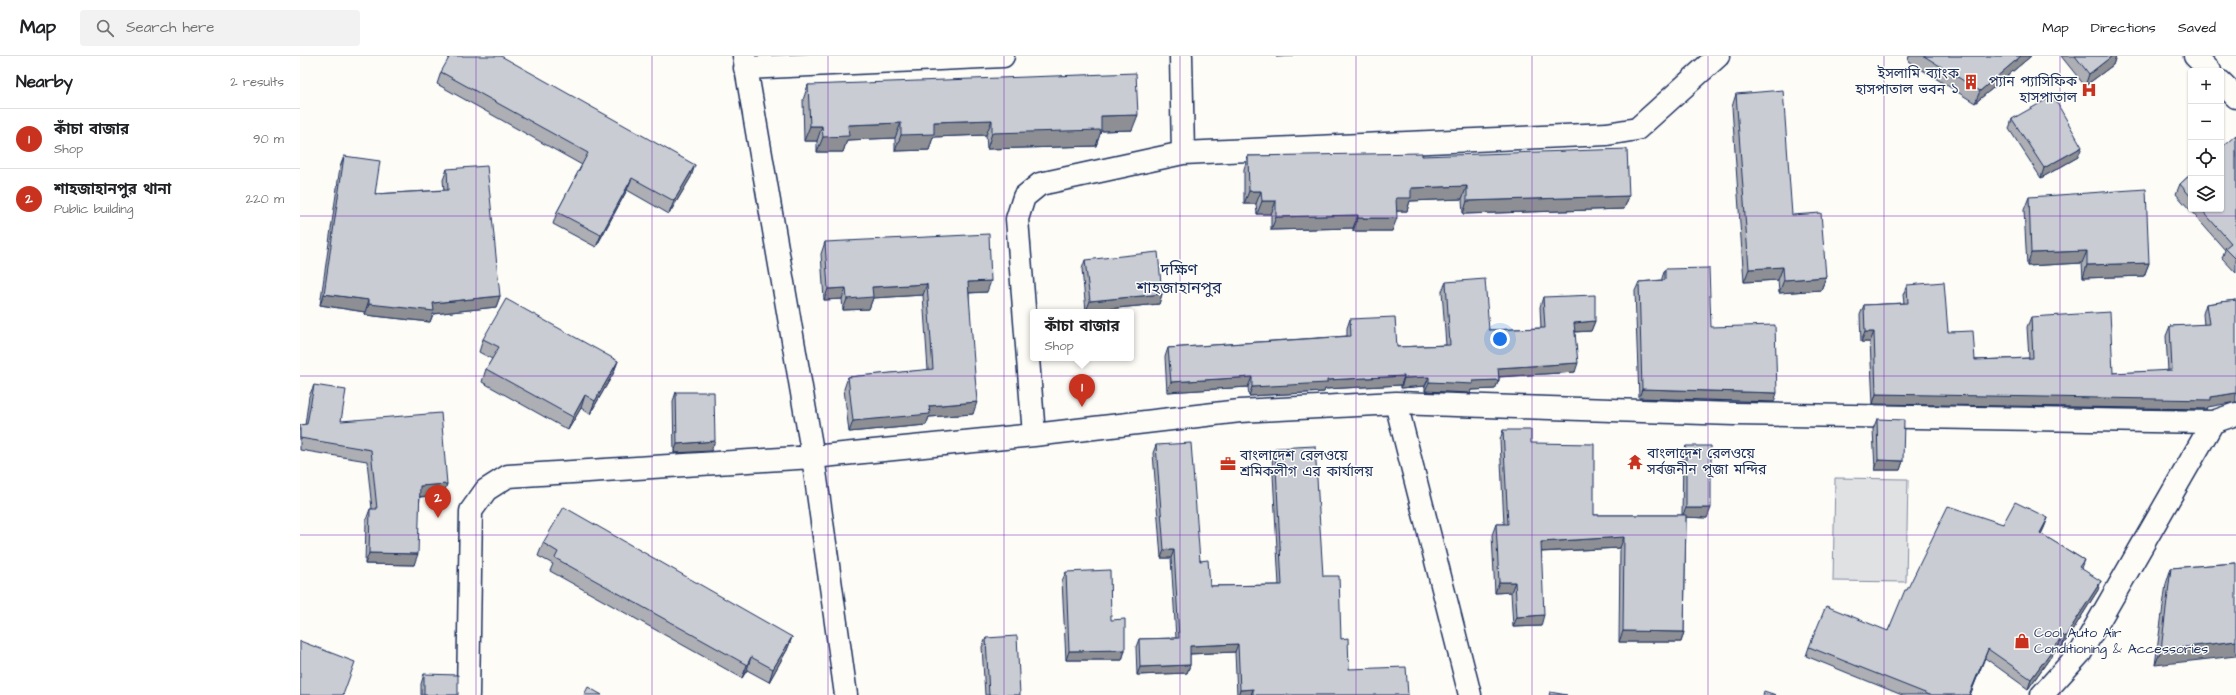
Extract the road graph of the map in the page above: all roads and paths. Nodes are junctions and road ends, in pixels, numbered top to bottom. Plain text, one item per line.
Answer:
1 (1002, 56) edge
2 (1181, 56) edge
3 (2195, 56) edge
4 (1706, 60) edge
5 (744, 62) edge
6 (2207, 68) edge
7 (2224, 85) edge
8 (2236, 98) edge
9 (1183, 153) junction
10 (1396, 402) junction
11 (2236, 414) edge
12 (2214, 422) junction
13 (1034, 435) junction
14 (813, 457) junction
15 (468, 695) edge
16 (846, 695) edge
17 (1470, 695) edge
18 (2042, 695) edge

1 - 5 street
2 - 9 street
3 - 6 street
4 - 9 street
5 - 14 street
7 - 8 street
9 - 13 street
10 - 12 street
10 - 13 street
10 - 17 street
11 - 12 street
12 - 18 street
13 - 14 street
14 - 15 street
14 - 16 street

